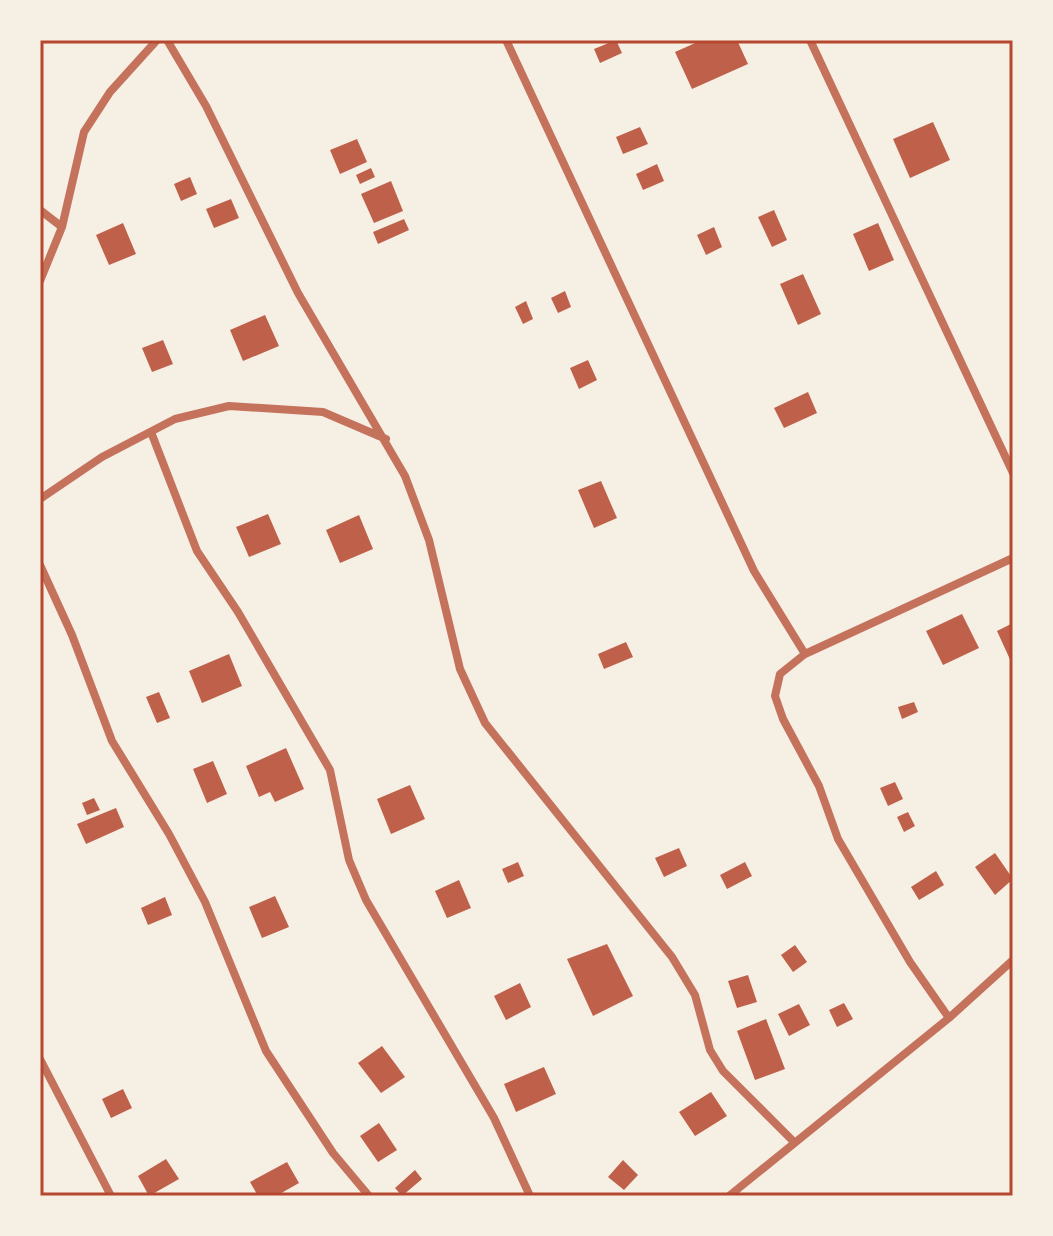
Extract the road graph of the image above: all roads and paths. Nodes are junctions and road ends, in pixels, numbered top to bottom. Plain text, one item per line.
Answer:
1 (157, 40) edge
2 (167, 40) edge
3 (506, 40) edge
4 (810, 40) edge
5 (40, 210) edge
6 (62, 227) junction
7 (40, 281) edge
8 (151, 432) junction
9 (386, 439) junction
10 (1013, 473) edge
11 (40, 499) edge
12 (1013, 558) edge
13 (40, 565) edge
14 (805, 654) junction
15 (1013, 960) edge
16 (949, 1018) junction
17 (40, 1059) edge
18 (794, 1142) junction
19 (111, 1196) edge
20 (369, 1196) edge
21 (530, 1196) edge
22 (729, 1196) edge

1 - 6 street
2 - 9 street
3 - 14 street
4 - 10 street
5 - 6 street
6 - 7 street
8 - 9 street
8 - 11 street
8 - 21 street
9 - 18 street
12 - 14 street
13 - 20 street
14 - 16 street
15 - 16 street
16 - 18 street
17 - 19 street
18 - 22 street

